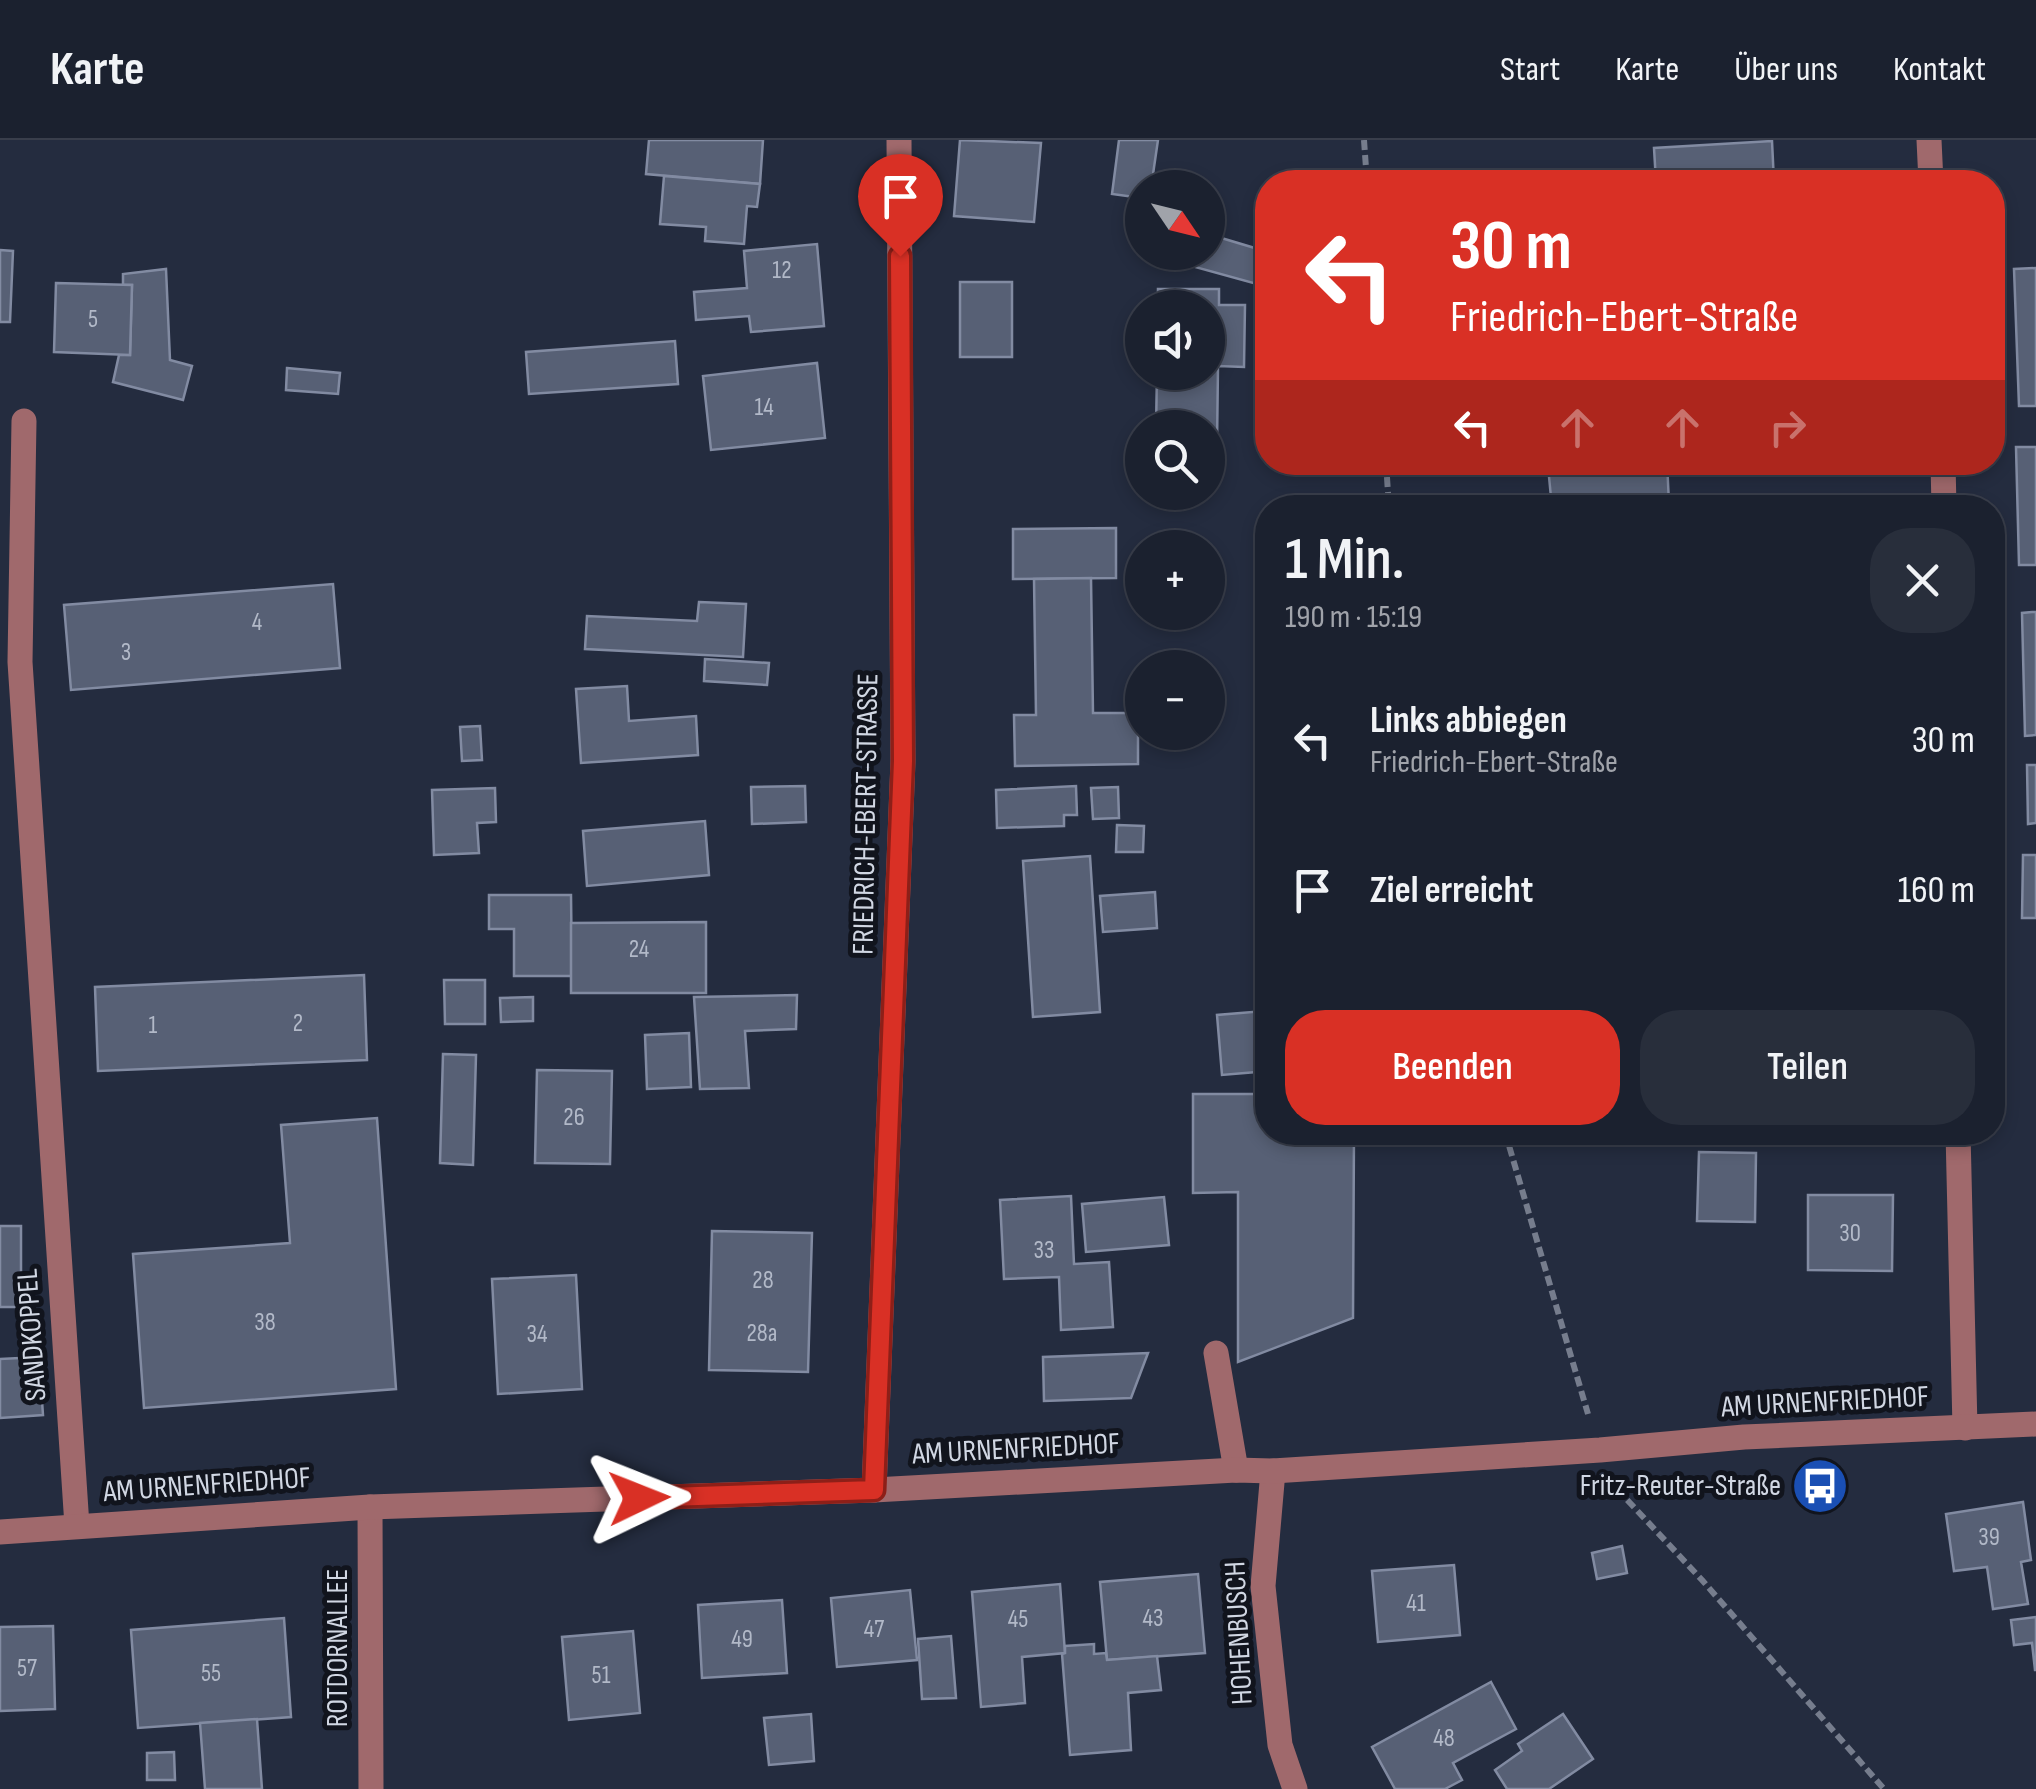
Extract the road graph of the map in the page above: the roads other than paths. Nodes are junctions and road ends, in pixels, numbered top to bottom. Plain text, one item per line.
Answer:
1 (899, 140) edge
2 (1929, 140) edge
3 (1930, 170) edge
4 (24, 421) dead end
5 (1958, 1145) edge
6 (1216, 1353) dead end
7 (2036, 1424) edge
8 (1965, 1428) junction
9 (1236, 1470) junction
10 (1273, 1471) junction
11 (874, 1490) junction
12 (370, 1508) junction
13 (78, 1526) junction
14 (0, 1532) edge
15 (371, 1789) edge
16 (1295, 1789) edge

1 - 11 street, FRIEDRICH-EBERT-STRASSE
2 - 3 street
4 - 13 street, SANDKOPPEL
5 - 8 street
6 - 9 street
7 - 8 street, AM URNENFRIEDHOF
8 - 10 street, AM URNENFRIEDHOF
9 - 10 street, AM URNENFRIEDHOF
9 - 11 street, AM URNENFRIEDHOF
10 - 16 street, HOHENBUSCH
11 - 12 street, AM URNENFRIEDHOF
12 - 13 street, AM URNENFRIEDHOF
12 - 15 street, ROTDORNALLEE
13 - 14 street, AM URNENFRIEDHOF

